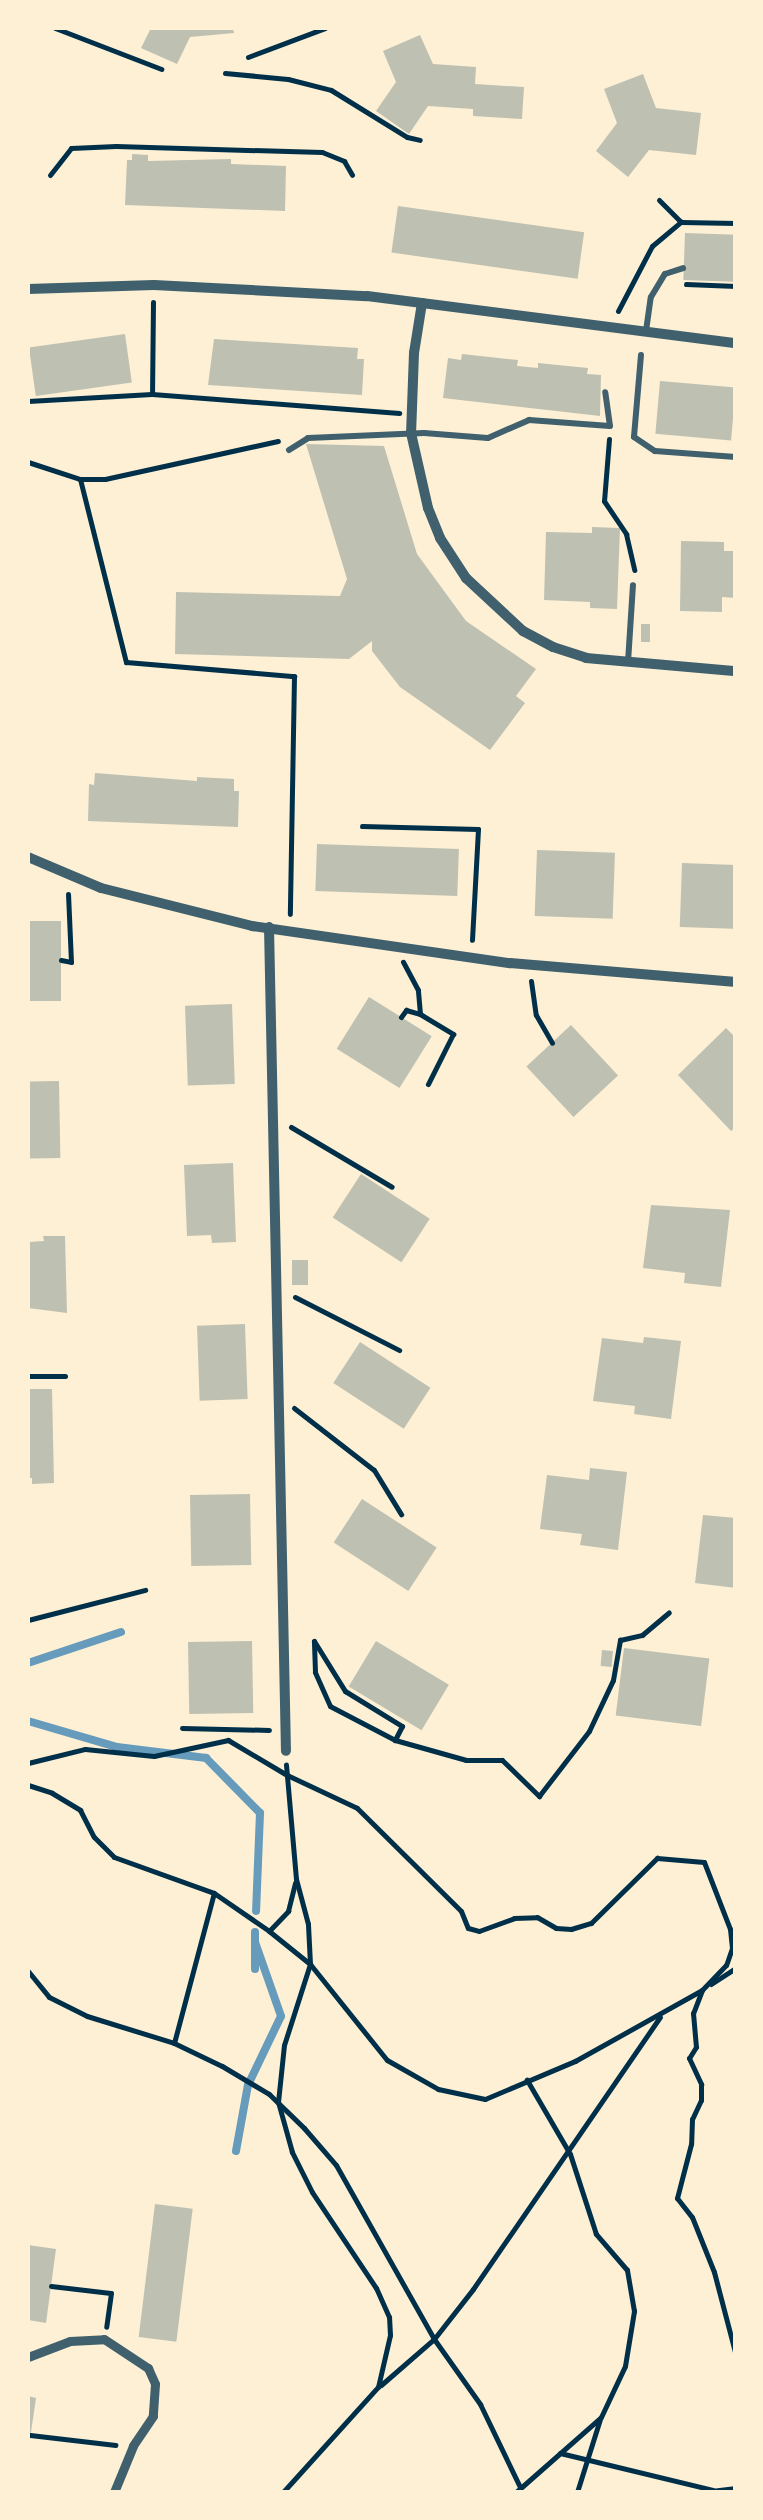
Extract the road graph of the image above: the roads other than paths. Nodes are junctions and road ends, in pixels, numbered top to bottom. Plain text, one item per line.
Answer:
1 (683, 268) dead end
2 (28, 289) edge
3 (422, 303) junction
4 (646, 332) junction
5 (736, 343) edge
6 (641, 355) dead end
7 (605, 392) dead end
8 (411, 434) junction
9 (288, 450) road end
10 (736, 457) edge
11 (633, 585) road end
12 (628, 663) junction
13 (736, 671) edge
14 (28, 857) edge
15 (269, 927) junction
16 (736, 982) edge
17 (286, 1751) road end
18 (28, 2357) edge
19 (114, 2492) edge

1 - 4 lane
2 - 3 street
3 - 4 street
3 - 8 street
4 - 5 street
6 - 10 lane
7 - 8 lane
8 - 9 lane
8 - 12 street
11 - 12 lane
12 - 13 street
14 - 15 street
15 - 16 street
15 - 17 street
18 - 19 street

